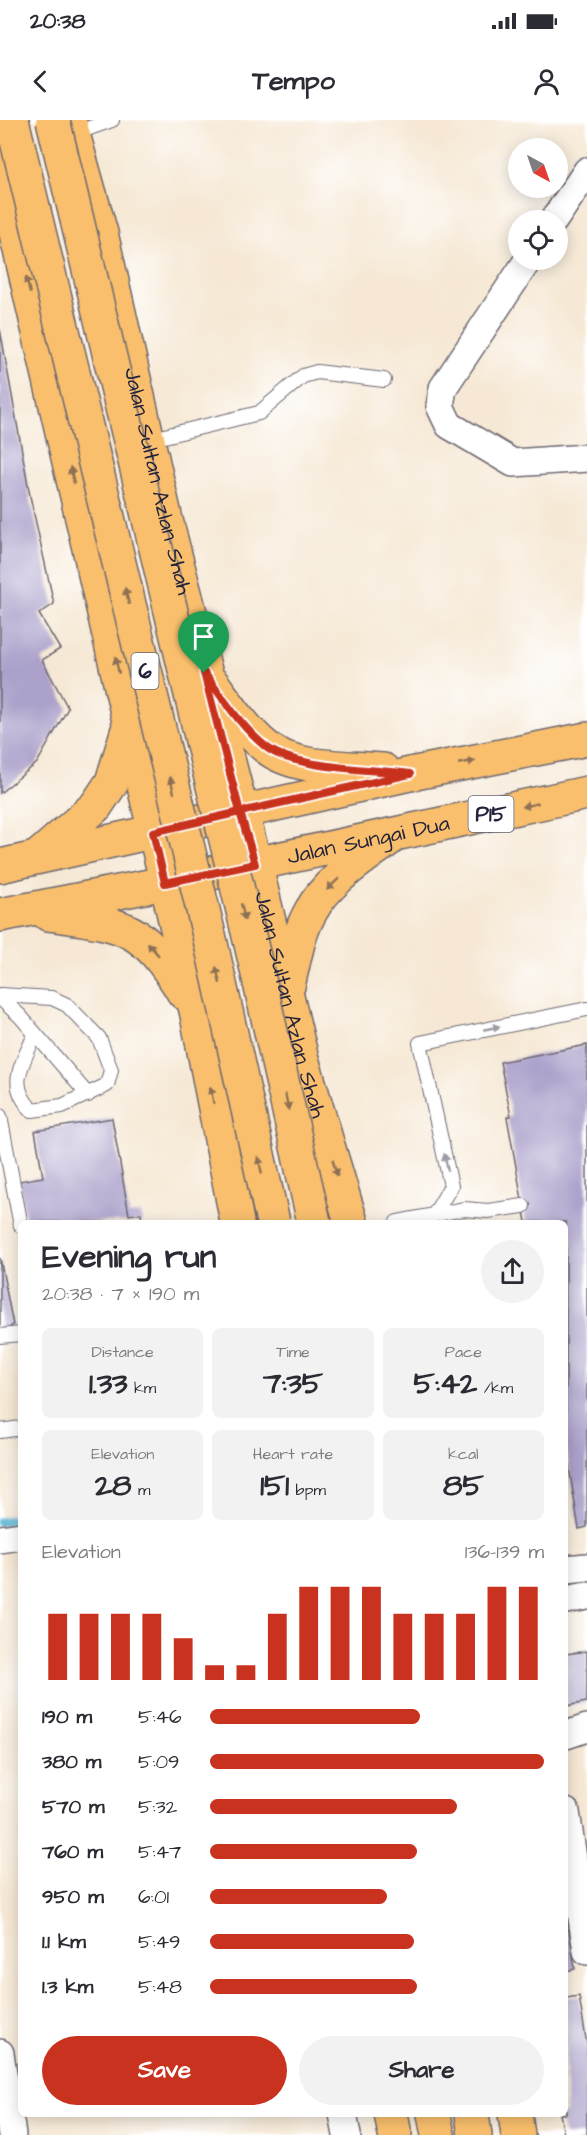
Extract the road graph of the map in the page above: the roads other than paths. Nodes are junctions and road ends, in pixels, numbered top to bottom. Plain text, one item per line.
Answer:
1 (12, 120) edge
2 (112, 120) edge
3 (65, 125) edge
4 (0, 164) edge
5 (587, 171) edge
6 (561, 210) edge
7 (521, 270) edge
8 (384, 380) dead end
9 (148, 440) junction
10 (587, 458) edge
11 (204, 673) junction
12 (130, 722) junction
13 (587, 739) edge
14 (410, 774) junction
15 (587, 793) edge
16 (240, 812) junction
17 (153, 832) junction
18 (395, 834) junction
19 (34, 859) junction
20 (255, 864) junction
21 (0, 866) edge
22 (165, 883) junction
23 (12, 912) edge
24 (287, 991) junction
25 (0, 996) edge
26 (587, 1009) edge
27 (197, 1015) junction
28 (35, 1034) junction
29 (88, 1095) junction
30 (0, 1116) edge
31 (523, 1206) dead end
32 (434, 1215) junction
33 (20, 1220) edge
34 (237, 1220) edge
35 (273, 1220) edge
36 (314, 1220) edge
37 (350, 1220) edge
38 (408, 1220) edge
39 (18, 1334) edge
40 (0, 1336) edge
41 (18, 1428) edge
42 (0, 1431) edge
43 (18, 1536) edge
44 (0, 1539) edge
45 (587, 1567) edge
46 (568, 1569) edge
47 (587, 1596) edge
48 (568, 1600) edge
49 (587, 1728) edge
50 (568, 1734) edge
51 (568, 1825) edge
52 (587, 1951) edge
53 (0, 2053) edge
54 (344, 2117) edge
55 (392, 2117) edge
56 (435, 2117) edge
57 (472, 2117) edge
58 (515, 2117) edge
59 (12, 2135) edge
60 (347, 2135) edge
61 (395, 2135) edge
62 (438, 2135) edge
63 (475, 2135) edge
64 (518, 2135) edge

35 -> 1 main road, 6, bridge
2 - 3 lane
3 - 9 main road, Jalan Sultan Azlan Shah
3 -> 36 main road, Jalan Sultan Azlan Shah / 6, bridge
12 -> 4 main road, 6
5 - 6 street
7 - 10 street
8 - 9 lane
9 - 11 main road, Jalan Sultan Azlan Shah
11 - 14 main road
11 - 16 main road, Jalan Sultan Azlan Shah
12 - 17 main road, 6
12 - 19 main road
14 -> 13 main road, P15
14 - 16 main road, P15
15 -> 18 main road, Jalan Sungai Dua / P15
16 - 17 main road, P15
16 - 20 main road, Jalan Sultan Azlan Shah
17 - 19 main road, P15
17 - 22 main road, 6
18 - 20 main road, Jalan Sungai Dua / P15
18 -> 24 main road
19 - 21 main road, P15
20 - 22 main road, P15
20 - 24 main road, Jalan Sultan Azlan Shah
22 - 23 main road, P15
22 - 27 main road, 6
27 -> 23 main road
24 -> 37 main road, Jalan Sultan Azlan Shah
25 - 28 lane
25 - 29 lane
32 -> 26 lane
34 -> 27 main road, 6
28 - 29 lane
28 - 29 lane
30 - 33 lane
31 - 32 lane
32 - 38 lane
39 - 40 lane
41 - 42 lane
43 - 44 street
45 - 46 street
47 - 48 street
49 - 50 street
51 - 52 street
53 - 59 street
54 - 60 street
55 - 61 main road
56 - 62 main road
57 - 63 main road
58 - 64 main road

